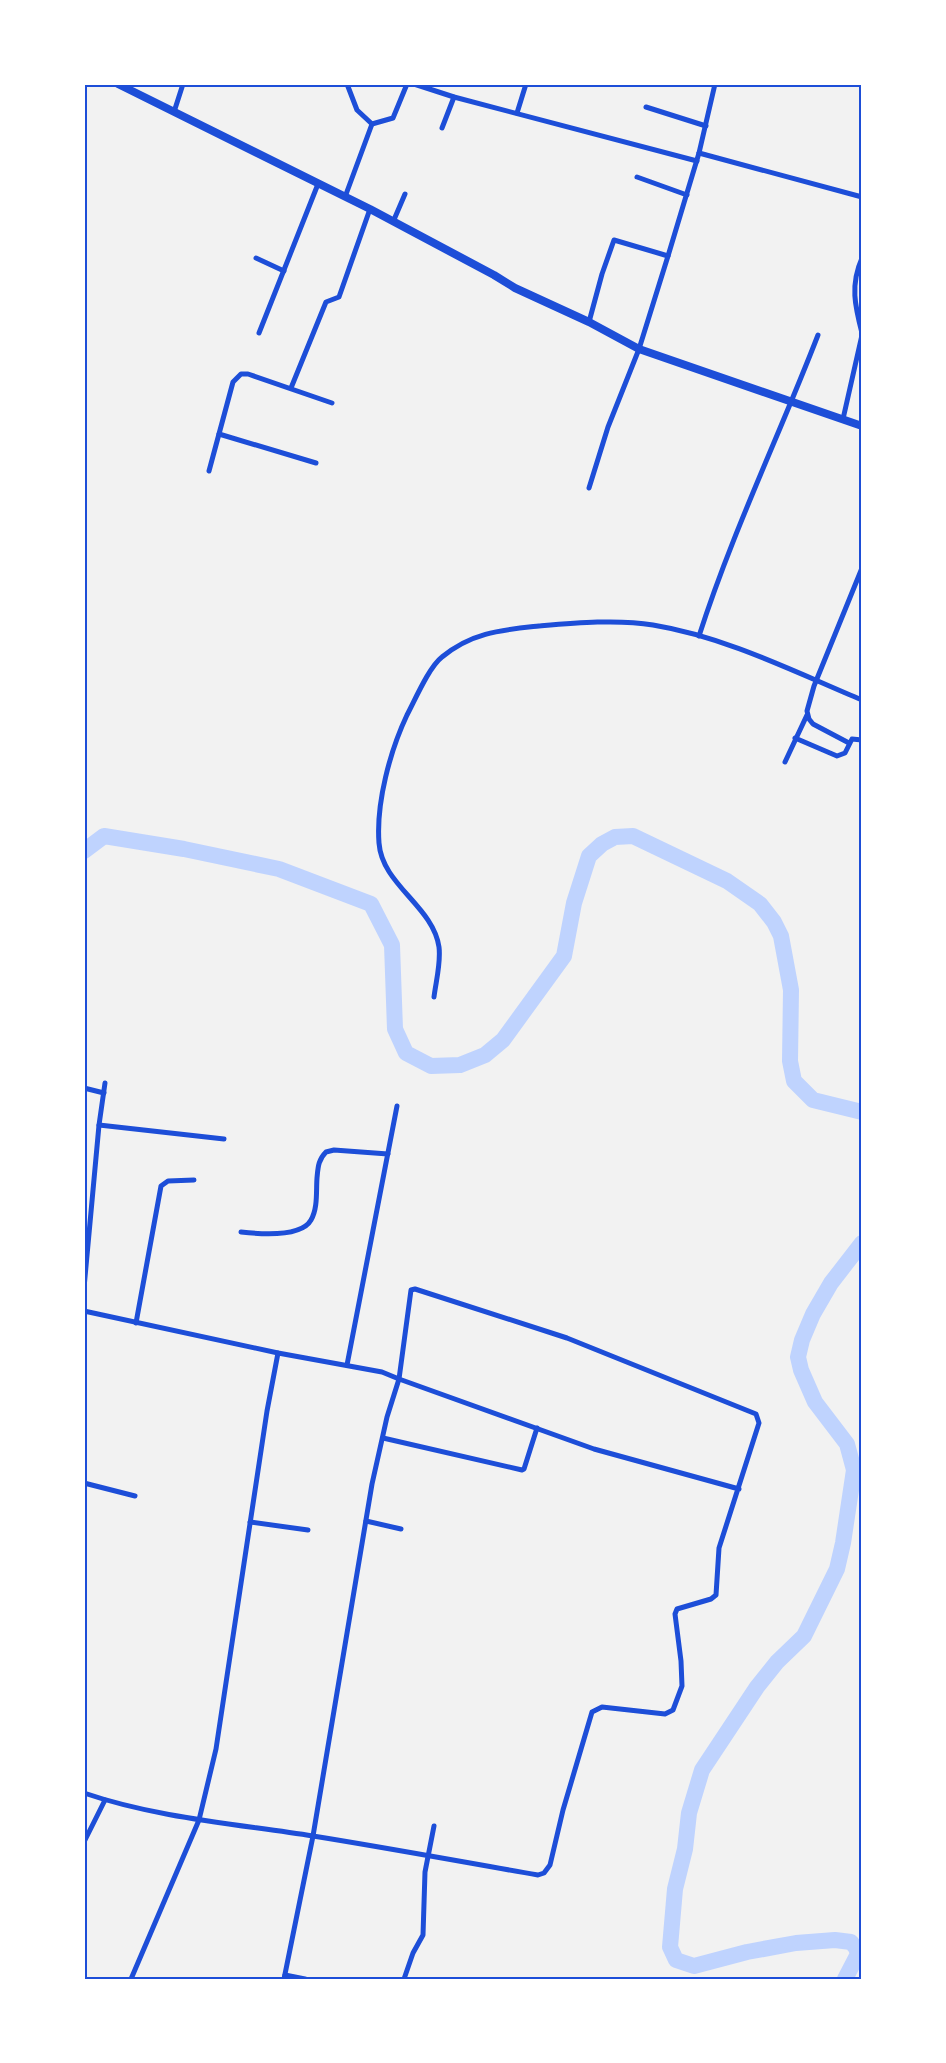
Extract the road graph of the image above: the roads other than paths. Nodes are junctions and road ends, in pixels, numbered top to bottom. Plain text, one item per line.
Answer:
1 (118, 84) edge
2 (183, 84) edge
3 (347, 84) edge
4 (407, 84) edge
5 (414, 84) edge
6 (526, 84) edge
7 (715, 84) edge
8 (454, 97) junction
9 (646, 107) dead end
10 (174, 112) junction
11 (517, 113) junction
12 (372, 124) junction
13 (706, 126) junction
14 (442, 128) dead end
15 (699, 153) junction
16 (697, 161) junction
17 (637, 177) dead end
18 (318, 184) junction
19 (405, 194) dead end
20 (687, 195) junction
21 (345, 197) junction
22 (862, 197) edge
23 (370, 209) junction
24 (393, 222) junction
25 (668, 256) junction
26 (256, 258) dead end
27 (862, 258) edge
28 (284, 271) junction
29 (589, 322) junction
30 (259, 333) dead end
31 (862, 334) edge
32 (818, 335) dead end
33 (639, 349) junction
34 (291, 388) junction
35 (793, 401) junction
36 (332, 403) dead end
37 (843, 419) junction
38 (862, 426) edge
39 (219, 434) junction
40 (316, 463) dead end
41 (209, 471) dead end
42 (589, 488) dead end
43 (862, 568) edge
44 (699, 636) junction
45 (816, 681) junction
46 (862, 700) edge
47 (807, 715) junction
48 (795, 738) junction
49 (862, 740) edge
50 (849, 743) junction
51 (785, 762) dead end
52 (434, 997) dead end
53 (105, 1083) dead end
54 (84, 1089) edge
55 (104, 1093) junction
56 (397, 1106) dead end
57 (99, 1125) junction
58 (224, 1139) dead end
59 (388, 1154) junction
60 (194, 1180) dead end
61 (241, 1232) dead end
62 (84, 1288) edge
63 (84, 1311) edge
64 (136, 1323) junction
65 (278, 1353) junction
66 (347, 1365) junction
67 (399, 1379) junction
68 (537, 1428) junction
69 (382, 1438) junction
70 (84, 1483) edge
71 (739, 1489) junction
72 (135, 1496) dead end
73 (366, 1521) junction
74 (250, 1522) junction
75 (401, 1529) dead end
76 (308, 1530) dead end
77 (84, 1793) edge
78 (105, 1800) junction
79 (199, 1820) junction
80 (434, 1826) dead end
81 (313, 1836) junction
82 (84, 1842) edge
83 (427, 1856) junction
84 (284, 1977) edge
85 (131, 1979) edge
86 (305, 1979) edge
87 (404, 1979) edge

1 - 10 main road
2 - 10 street
3 - 12 street
4 - 12 street
5 - 8 street
6 - 11 street
7 - 13 street
8 - 11 street
8 - 14 street
9 - 13 street
10 - 18 main road
11 - 16 street
12 - 21 street
13 - 15 street
15 - 16 street
15 - 22 street
16 - 20 street
17 - 20 street
18 - 21 main road
18 - 28 street
19 - 24 street
20 - 25 street
21 - 23 main road
23 - 24 main road
23 - 34 street
24 - 29 main road
25 - 29 street
25 - 33 street
26 - 28 street
27 - 31 street
28 - 30 street
29 - 33 main road
31 - 37 street
32 - 35 street
33 - 35 main road
33 - 42 street
34 - 36 street
34 - 39 street
35 - 37 main road
35 - 44 street
37 - 38 main road
39 - 40 street
39 - 41 street
43 - 45 street
44 - 45 street
44 - 52 street
45 - 46 street
45 - 47 street
47 - 48 street
47 - 50 street
48 - 50 street
48 - 51 street
49 - 50 street
53 - 55 street
54 - 55 street
55 - 57 street
56 - 59 street
57 - 58 street
57 - 62 street
59 - 61 street
59 - 66 street
60 - 64 street
63 - 64 street
64 - 65 street
65 - 66 street
65 - 74 street
66 - 67 street
67 - 68 street
67 - 69 street
67 - 71 street
68 - 69 street
68 - 71 street
69 - 73 street
70 - 72 street
71 - 83 street
73 - 75 street
73 - 81 street
74 - 76 street
74 - 79 street
77 - 78 street
78 - 79 street
78 - 82 street
79 - 81 street
79 - 85 street
80 - 83 street
81 - 83 street
81 - 84 street
83 - 87 street
84 - 86 street

